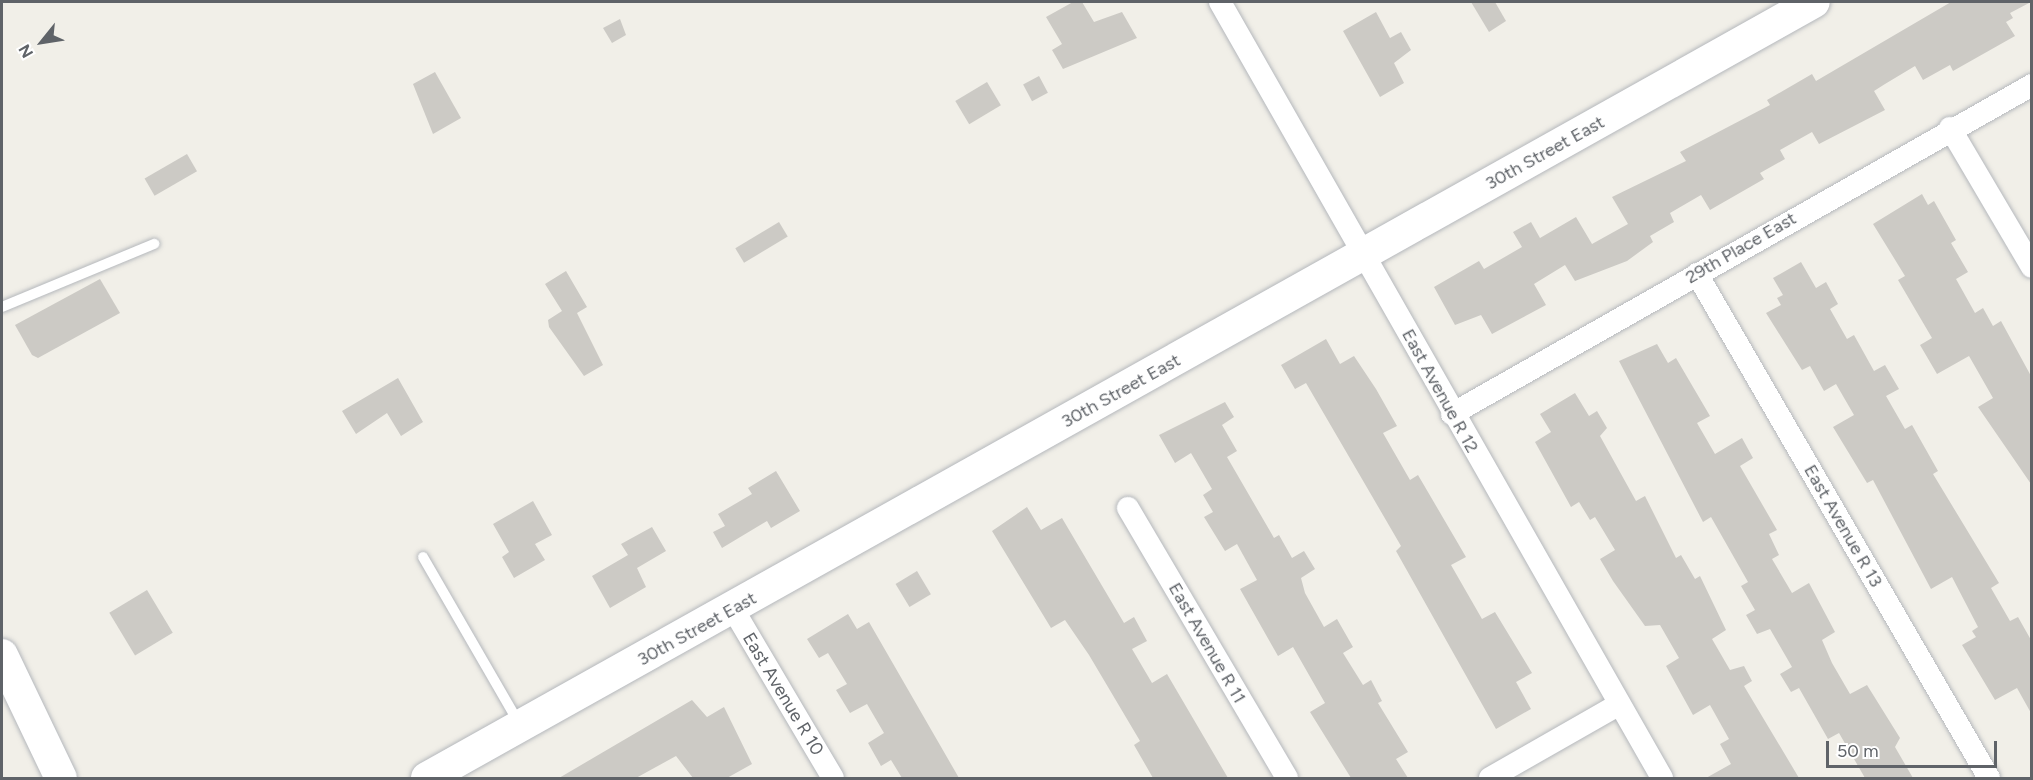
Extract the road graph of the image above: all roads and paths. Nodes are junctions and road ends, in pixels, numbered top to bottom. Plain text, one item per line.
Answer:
1 (1220, 2) edge
2 (1814, 2) edge
3 (2031, 85) edge
4 (1950, 128) junction
5 (154, 244) dead end
6 (1364, 255) junction
7 (2031, 267) edge
8 (1697, 274) junction
9 (2, 307) edge
10 (1452, 414) junction
11 (1128, 508) dead end
12 (423, 557) dead end
13 (733, 609) junction
14 (2, 655) edge
15 (1618, 705) junction
16 (521, 726) junction
17 (61, 778) edge
18 (427, 778) edge
19 (833, 778) edge
20 (1287, 778) edge
21 (1490, 778) edge
22 (1662, 778) edge
23 (1989, 778) edge

1 - 6 street, East Avenue R 12
2 - 6 street, 30th Street East
3 - 4 street, 29th Place East
4 - 7 street
4 - 8 street, 29th Place East
5 - 9 lane
6 - 10 street, East Avenue R 12
6 - 13 street, 30th Street East
8 - 10 street, 29th Place East
8 - 23 street, East Avenue R 13
10 - 15 street, East Avenue R 12
11 - 20 street, East Avenue R 11
12 - 16 lane
13 - 16 street, 30th Street East
13 - 19 street, East Avenue R 10
14 - 17 street
15 - 21 street
15 - 22 street, East Avenue R 12
16 - 18 street, 30th Street East

